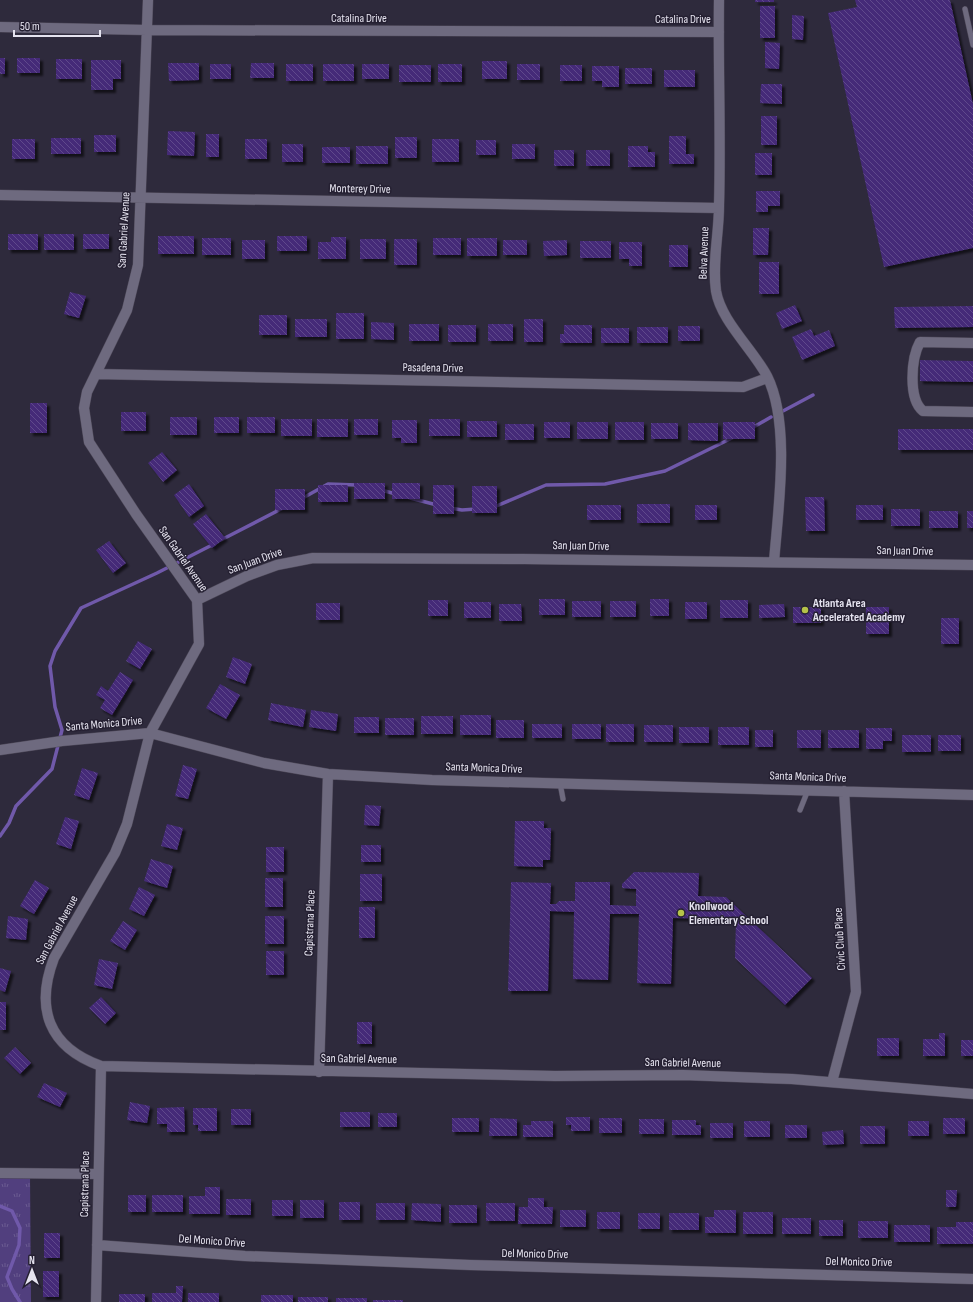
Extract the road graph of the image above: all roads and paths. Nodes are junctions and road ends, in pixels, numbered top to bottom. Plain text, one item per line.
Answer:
1 (148, 0) edge
2 (719, 0) edge
3 (965, 9) dead end
4 (0, 28) edge
5 (147, 30) junction
6 (719, 32) junction
7 (973, 45) edge
8 (0, 195) edge
9 (139, 198) junction
10 (719, 208) junction
11 (973, 343) edge
12 (96, 374) junction
13 (768, 378) junction
14 (973, 412) edge
15 (774, 562) junction
16 (973, 565) edge
17 (198, 600) junction
18 (150, 733) junction
19 (0, 750) edge
20 (328, 774) junction
21 (560, 783) junction
22 (808, 790) junction
23 (844, 791) junction
24 (973, 794) edge
25 (563, 799) dead end
26 (800, 810) dead end
27 (101, 1066) junction
28 (319, 1072) junction
29 (832, 1082) junction
30 (973, 1094) edge
31 (0, 1173) edge
32 (98, 1174) junction
33 (97, 1245) junction
34 (973, 1279) edge
35 (96, 1302) edge

1 - 5 street, San Gabriel Avenue
2 - 6 street, Belva Avenue
3 - 7 lane
4 - 5 street, Catalina Drive
5 - 6 street, Catalina Drive
5 - 9 street, San Gabriel Avenue
6 - 10 street, Belva Avenue
8 - 9 street, Monterey Drive
9 - 10 street, Monterey Drive
9 - 12 street, San Gabriel Avenue
10 - 13 street, Belva Avenue
11 - 14 street
12 - 13 street, Pasadena Drive
12 - 17 street, San Gabriel Avenue
13 - 15 street, Belva Avenue
15 - 16 street, San Juan Drive
15 - 17 street, San Juan Drive
17 - 18 street, San Gabriel Avenue
18 - 19 street, Santa Monica Drive
18 - 20 street, Santa Monica Drive
18 - 27 street, San Gabriel Avenue
20 - 21 street, Santa Monica Drive
20 - 28 street, Capistrana Place
21 - 22 street, Santa Monica Drive
21 - 25 lane
22 - 23 street, Santa Monica Drive
22 - 26 lane
23 - 24 street, Santa Monica Drive
23 - 29 street, Civic Club Place
27 - 28 street, San Gabriel Avenue
27 - 32 street, Capistrana Place
28 - 29 street, San Gabriel Avenue
29 - 30 street, San Gabriel Avenue
31 - 32 street
32 - 33 street, Capistrana Place
33 - 34 street, Del Monico Drive
33 - 35 street, Capistrana Place

